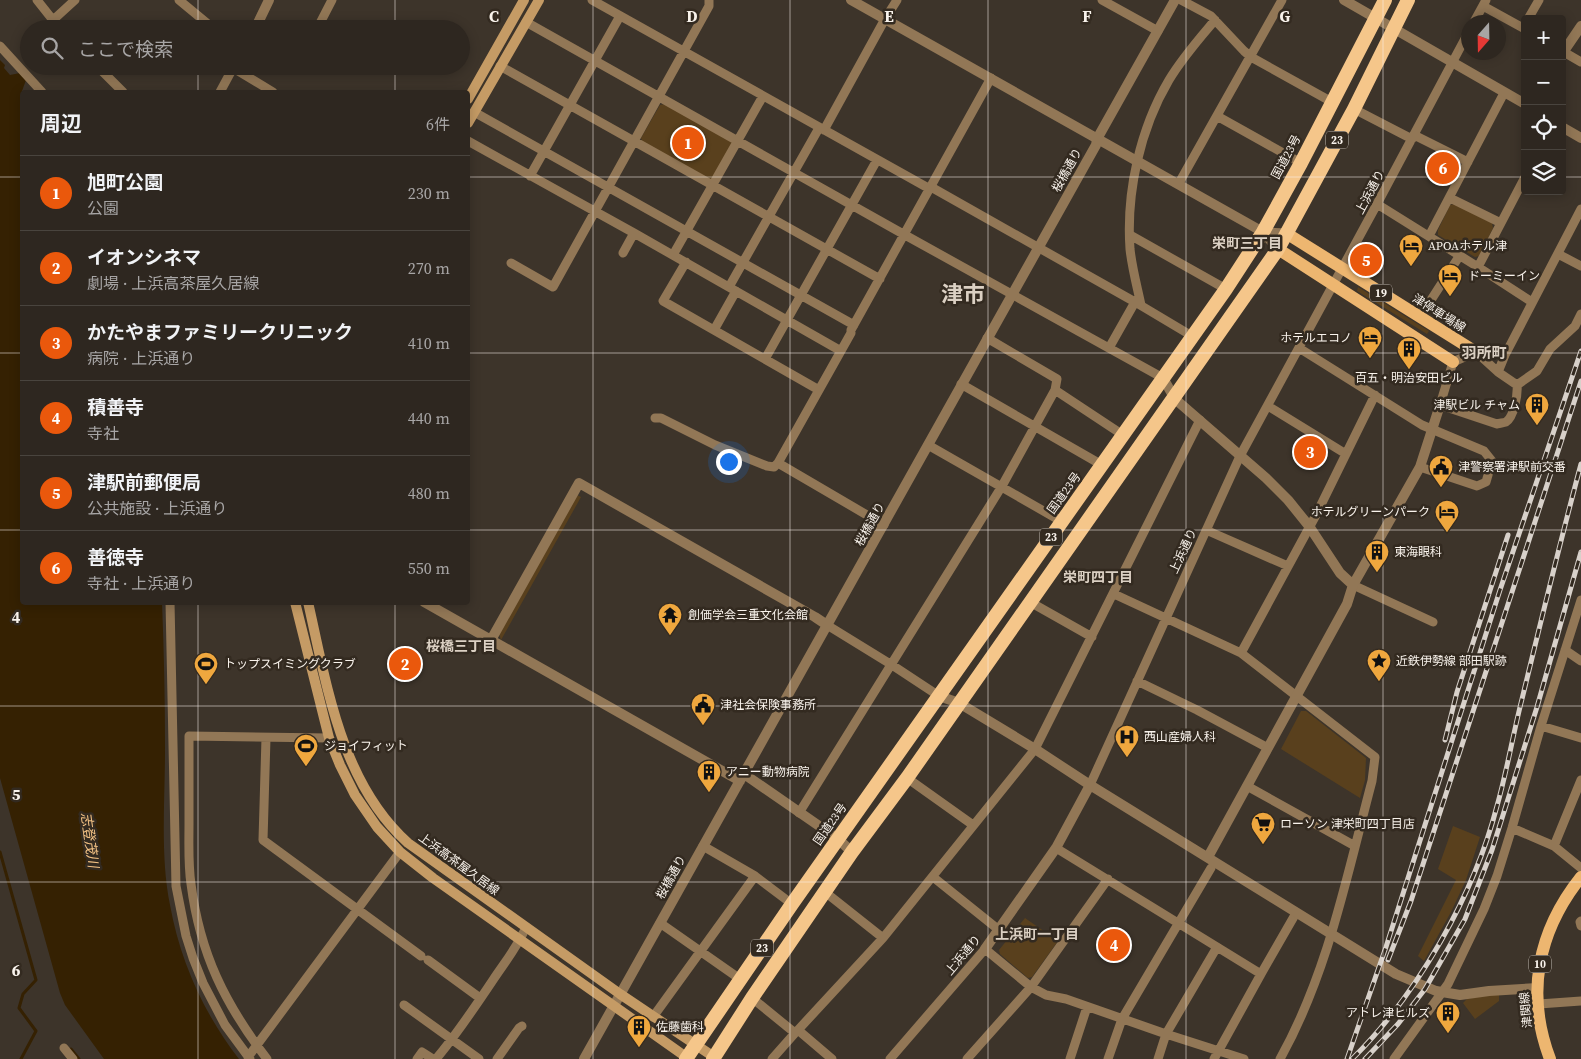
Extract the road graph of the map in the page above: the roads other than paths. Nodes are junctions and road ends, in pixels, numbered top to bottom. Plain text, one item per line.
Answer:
1 (37, 0) edge
2 (75, 0) edge
3 (179, 0) edge
4 (269, 0) edge
5 (332, 0) edge
6 (524, 0) edge
7 (538, 0) edge
8 (592, 0) edge
9 (709, 0) edge
10 (851, 0) edge
11 (897, 0) edge
12 (1102, 0) edge
13 (1175, 0) edge
14 (1182, 0) edge
15 (1282, 0) edge
16 (1344, 0) edge
17 (1385, 0) edge
18 (1408, 0) edge
19 (1539, 0) edge
20 (1484, 3) edge
21 (1478, 15) edge
22 (1530, 15) edge
23 (620, 16) junction
24 (1376, 18) junction
25 (885, 19) junction
26 (51, 20) edge
27 (53, 20) edge
28 (203, 20) edge
29 (259, 20) edge
30 (322, 20) edge
31 (1215, 20) junction
32 (526, 22) junction
33 (1521, 25) edge
34 (1581, 26) edge
35 (1394, 28) junction
36 (1158, 31) junction
37 (0, 46) edge
38 (1461, 46) edge
39 (1566, 48) edge
40 (684, 51) junction
41 (1566, 54) edge
42 (1251, 57) junction
43 (595, 61) junction
44 (1581, 62) edge
45 (1452, 63) junction
46 (500, 66) junction
47 (20, 68) edge
48 (26, 75) edge
49 (106, 75) edge
50 (229, 75) edge
51 (246, 75) edge
52 (992, 78) junction
53 (40, 90) edge
54 (121, 90) edge
55 (221, 90) edge
56 (270, 90) edge
57 (1504, 93) junction
58 (470, 95) edge
59 (762, 96) junction
60 (659, 97) junction
61 (1332, 102) junction
62 (1521, 102) edge
63 (570, 106) junction
64 (1354, 109) junction
65 (474, 112) junction
66 (1217, 116) junction
67 (470, 119) edge
68 (821, 129) junction
69 (1566, 129) edge
70 (1413, 137) junction
71 (1581, 138) edge
72 (1097, 139) junction
73 (737, 141) junction
74 (470, 142) edge
75 (634, 142) junction
76 (544, 150) junction
77 (877, 160) junction
78 (1137, 162) junction
79 (1468, 162) junction
80 (1301, 163) junction
81 (794, 172) junction
82 (530, 176) junction
83 (1179, 183) junction
84 (712, 185) junction
85 (1521, 185) edge
86 (609, 187) junction
87 (930, 188) junction
88 (1450, 198) junction
89 (1377, 204) junction
90 (852, 205) junction
91 (1581, 209) edge
92 (595, 211) junction
93 (768, 217) junction
94 (1501, 223) junction
95 (686, 230) junction
96 (1263, 232) junction
97 (634, 233) junction
98 (1286, 233) junction
99 (905, 235) junction
100 (1130, 235) junction
101 (1429, 236) junction
102 (1038, 248) junction
103 (827, 249) junction
104 (1278, 250) junction
105 (623, 253) dead end
106 (1558, 254) junction
107 (673, 255) junction
108 (1460, 255) junction
109 (686, 262) junction
110 (743, 262) junction
111 (511, 263) dead end
112 (1581, 266) edge
113 (1478, 267) junction
114 (1342, 268) junction
115 (880, 279) junction
116 (1334, 284) junction
117 (1226, 288) junction
118 (733, 289) junction
119 (1012, 294) junction
120 (801, 295) junction
121 (1532, 302) junction
122 (1138, 303) junction
123 (1581, 314) edge
124 (1420, 317) junction
125 (786, 320) junction
126 (854, 325) junction
127 (714, 330) junction
128 (1192, 336) junction
129 (987, 338) junction
130 (1109, 348) junction
131 (1299, 348) junction
132 (841, 351) junction
133 (1476, 352) junction
134 (765, 359) junction
135 (1453, 362) junction
136 (1498, 372) junction
137 (1163, 378) junction
138 (961, 384) junction
139 (1517, 385) junction
140 (819, 390) junction
141 (1055, 390) junction
142 (1375, 395) junction
143 (1175, 398) junction
144 (1440, 405) junction
145 (1268, 406) junction
146 (655, 418) dead end
147 (1200, 420) junction
148 (1035, 426) junction
149 (1432, 428) junction
150 (1123, 436) junction
151 (928, 445) junction
152 (1346, 454) junction
153 (1240, 456) junction
154 (778, 463) junction
155 (1102, 465) junction
156 (1420, 467) junction
157 (1002, 486) junction
158 (1062, 521) junction
159 (884, 525) junction
160 (1310, 526) junction
161 (1206, 530) junction
162 (1288, 566) junction
163 (1353, 586) junction
164 (1114, 594) junction
165 (1581, 600) edge
166 (1030, 602) junction
167 (170, 605) edge
168 (296, 605) edge
169 (309, 605) edge
170 (429, 605) edge
171 (1166, 618) junction
172 (1433, 622) dead end
173 (827, 625) junction
174 (1092, 637) junction
175 (491, 640) junction
176 (1565, 650) junction
177 (1241, 654) junction
178 (1581, 661) edge
179 (892, 665) junction
180 (1136, 681) junction
181 (939, 696) junction
182 (1296, 696) junction
183 (959, 703) junction
184 (1541, 726) junction
185 (266, 738) junction
186 (329, 738) junction
187 (1581, 738) edge
188 (1268, 748) junction
189 (1035, 749) junction
190 (742, 777) junction
191 (907, 778) junction
192 (1581, 780) edge
193 (1090, 785) junction
194 (1247, 786) junction
195 (1577, 802) edge
196 (799, 813) junction
197 (973, 825) junction
198 (1512, 828) junction
199 (838, 839) junction
200 (703, 846) junction
201 (1355, 846) junction
202 (1554, 846) junction
203 (1056, 848) junction
204 (400, 852) junction
205 (852, 852) junction
206 (1208, 857) junction
207 (1211, 868) dead end
208 (1581, 868) edge
209 (756, 876) junction
210 (933, 877) junction
211 (1581, 877) edge
212 (1108, 879) junction
213 (825, 892) junction
214 (792, 904) junction
215 (358, 909) junction
216 (1296, 913) junction
217 (1581, 921) edge
218 (660, 923) junction
219 (1177, 923) junction
220 (1581, 926) edge
221 (526, 927) junction
222 (999, 930) junction
223 (1331, 935) junction
224 (883, 938) junction
225 (520, 939) junction
226 (1216, 947) junction
227 (985, 949) junction
228 (700, 951) junction
229 (1261, 974) junction
230 (740, 980) junction
231 (1031, 987) junction
232 (1538, 988) junction
233 (1442, 992) junction
234 (620, 994) junction
235 (480, 998) junction
236 (752, 998) junction
237 (1581, 1001) edge
238 (1538, 1004) junction
239 (404, 1005) dead end
240 (613, 1006) junction
241 (1087, 1007) junction
242 (653, 1017) junction
243 (1122, 1018) junction
244 (522, 1026) dead end
245 (796, 1031) junction
246 (1166, 1034) junction
247 (452, 1040) junction
248 (694, 1044) junction
249 (257, 1045) junction
250 (64, 1048) dead end
251 (1218, 1050) junction
252 (1398, 1057) edge
253 (249, 1058) edge
254 (713, 1058) edge
255 (73, 1059) edge
256 (268, 1059) edge
257 (417, 1059) edge
258 (434, 1059) edge
259 (479, 1059) edge
260 (497, 1059) edge
261 (584, 1059) edge
262 (687, 1059) edge
263 (772, 1059) edge
264 (832, 1059) edge
265 (890, 1059) edge
266 (967, 1059) edge
267 (1070, 1059) edge
268 (1108, 1059) edge
269 (1158, 1059) edge
270 (1214, 1059) edge
271 (1244, 1059) edge
272 (1280, 1059) edge
273 (1550, 1059) edge

1 - 26 street
2 - 27 street
3 - 28 street
4 - 29 street
5 - 30 street
6 - 58 main road
7 - 32 main road
8 - 23 street
9 - 40 street
10 - 25 street
11 - 25 street
12 - 36 street
13 - 36 street, 桜橋通り
14 - 31 street
15 - 42 street
16 - 24 street
17 - 24 highway, 国道23号 / 23
18 - 35 highway, 23
19 - 22 street
20 - 21 street
20 - 33 street
23 - 40 street
23 - 43 street
24 - 35 street
24 - 61 highway, 国道23号 / 23
25 - 52 street
25 - 68 street
31 - 42 street
31 - 78 street
32 - 43 street
32 - 46 main road
34 - 39 street
35 - 45 street
35 - 64 highway, 23
36 - 72 street, 桜橋通り
37 - 47 street
38 - 45 street, 上浜通り
40 - 59 street
40 - 60 street
41 - 44 street
42 - 61 street
42 - 66 street
43 - 60 street
43 - 63 street
45 - 57 street
45 - 70 street, 上浜通り
46 - 63 street
46 - 65 main road
48 - 53 street
49 - 54 street
50 - 55 street
51 - 56 street
52 - 72 street
52 - 87 street
57 - 62 street
57 - 79 street
59 - 68 street
59 - 73 street
60 - 73 street
60 - 75 street
61 - 80 highway, 国道23号 / 23
63 - 75 street
63 - 76 street
64 - 70 street
64 - 98 highway, 23
65 - 67 main road
65 - 76 street
66 - 80 street
66 - 83 street
68 - 77 street
68 - 81 street
69 - 71 street
70 - 79 street
70 - 89 street, 上浜通り
72 - 78 street
72 - 102 street, 桜橋通り
73 - 81 street
73 - 84 street
74 - 82 street
75 - 84 street
75 - 86 street
76 - 82 street
76 - 86 street
77 - 87 street
77 - 90 street
78 - 83 street
78 - 100 street
79 - 88 street
80 - 96 highway, 国道23号 / 23
81 - 90 street
81 - 93 street
82 - 92 street
83 - 96 street
84 - 93 street
84 - 95 street
85 - 94 street
86 - 92 street
86 - 95 street
87 - 99 street
87 - 102 street
88 - 94 street
88 - 101 street
89 - 101 street
89 - 114 street, 上浜通り
90 - 99 street
90 - 103 street
91 - 106 street
92 - 97 street
92 - 111 street
93 - 103 street
93 - 110 street
94 - 113 street
95 - 107 street
95 - 110 street
96 - 98 street
96 - 104 street
96 - 117 highway, 国道23号 / 23
97 - 105 street
97 - 107 street
98 - 104 highway, 23
98 - 114 main road, 津停車場線 / 19
99 - 115 street
99 - 119 street
100 - 117 street
100 - 122 street
101 - 108 street
102 - 119 street, 桜橋通り
102 - 122 street
103 - 115 street
103 - 120 street
104 - 116 main road, 19
104 - 143 highway, 23
106 - 112 street
106 - 121 street
107 - 109 street
108 - 113 street
108 - 124 street
109 - 118 street
109 - 127 street
110 - 118 street
110 - 120 street
113 - 121 street
114 - 116 street, 上浜通り
114 - 124 main road, 津停車場線 / 19
115 - 126 street
116 - 131 street, 上浜通り
116 - 135 main road, 19
117 - 128 highway, 国道23号 / 23
118 - 125 street
118 - 127 street
119 - 129 street, 桜橋通り
119 - 130 street
120 - 125 street
120 - 126 street
121 - 136 street
122 - 128 street
122 - 130 street
123 - 139 street
124 - 133 main road, 津停車場線 / 19
125 - 132 street
125 - 134 street
126 - 132 street
127 - 134 street
128 - 137 highway, 国道23号 / 23
129 - 138 street, 桜橋通り
129 - 141 street
130 - 137 street
131 - 142 street
131 - 145 street, 上浜通り
132 - 140 street
133 - 135 street
133 - 136 street
134 - 140 street
135 - 144 street
136 - 139 street
137 - 143 street
137 - 150 highway, 国道23号 / 23
138 - 148 street
138 - 151 street, 桜橋通り
139 - 144 street
140 - 154 street
141 - 148 street
141 - 150 street
142 - 149 street
142 - 152 street
143 - 147 street
143 - 166 highway, 23
144 - 149 street
145 - 152 street
145 - 153 street, 上浜通り
146 - 154 street
147 - 153 street
147 - 164 street
148 - 155 street
148 - 157 street
149 - 156 street
149 - 156 street
150 - 155 highway, 国道23号 / 23
151 - 157 street
151 - 159 street, 桜橋通り
152 - 160 street
153 - 160 street
153 - 161 street, 上浜通り
154 - 159 street
155 - 158 highway, 国道23号 / 23
156 - 163 street
157 - 158 street
157 - 179 street
158 - 181 highway, 国道23号 / 23
159 - 173 street, 桜橋通り
160 - 162 street
160 - 163 street
161 - 162 street
161 - 171 street, 上浜通り
162 - 177 street
163 - 172 street
163 - 182 street
164 - 171 street
164 - 174 street
165 - 176 street
166 - 174 street
166 - 183 highway, 23
167 - 253 street
168 - 186 main road, 上浜高茶屋久居線
169 - 221 main road, 上浜高茶屋久居線
170 - 175 street
171 - 177 street
171 - 180 street, 上浜通り
173 - 175 street
173 - 179 street
173 - 190 street, 桜橋通り
174 - 189 street
175 - 190 street
176 - 178 street
176 - 184 street
177 - 182 street
179 - 181 street
179 - 196 street
180 - 188 street
180 - 193 street, 上浜通り
181 - 183 street
181 - 199 highway, 国道23号 / 23
182 - 188 street
182 - 201 street
183 - 189 street
183 - 191 highway, 23
184 - 187 street
184 - 198 street
185 - 186 street
185 - 215 street
185 - 249 street
186 - 204 main road, 上浜高茶屋久居線
188 - 194 street
189 - 193 street
189 - 197 street
190 - 196 street
190 - 200 street, 桜橋通り
191 - 197 street
191 - 205 highway, 23
192 - 195 street
193 - 203 street, 上浜通り
193 - 206 street
194 - 201 street
194 - 206 street
195 - 202 street
196 - 199 street
197 - 210 street
198 - 202 street
198 - 233 street
199 - 205 street
199 - 214 highway, 国道23号 / 23
200 - 209 street
200 - 218 street, 桜橋通り
201 - 223 street
202 - 208 street
203 - 212 street
203 - 222 street, 上浜通り
204 - 215 street
204 - 225 main road, 上浜高茶屋久居線
205 - 213 highway, 23
206 - 216 street
207 - 219 street
209 - 214 street
209 - 228 street
210 - 222 street
210 - 224 street
211 - 232 main road, 津関線 / 10
212 - 219 street
212 - 231 street
213 - 224 street
213 - 236 highway, 23
214 - 230 highway, 国道23号 / 23
215 - 235 street
215 - 249 street
216 - 223 street
216 - 229 street
217 - 220 street
218 - 228 street
218 - 234 street, 桜橋通り
219 - 226 street
219 - 243 street
221 - 225 street
221 - 234 main road, 上浜高茶屋久居線
222 - 227 street, 上浜通り
223 - 233 street
223 - 272 street
224 - 245 street
225 - 235 street
225 - 240 main road, 上浜高茶屋久居線
226 - 229 street
226 - 246 street
227 - 231 street
227 - 265 street, 上浜通り
228 - 230 street
228 - 242 street
229 - 251 street
230 - 248 highway, 国道23号 / 23
231 - 241 street
231 - 266 street
232 - 233 street
232 - 238 main road, 津関線 / 10
233 - 252 street
234 - 240 street, 桜橋通り
234 - 242 main road, 上浜高茶屋久居線
235 - 247 street
236 - 245 street
236 - 254 highway, 23
237 - 238 street
238 - 273 main road, 津関線 / 10
239 - 247 street
240 - 261 street, 桜橋通り
240 - 262 main road, 上浜高茶屋久居線
241 - 243 street
241 - 267 street
242 - 248 main road, 上浜高茶屋久居線
243 - 246 street
243 - 268 street
244 - 260 street
245 - 263 street
245 - 264 street
246 - 251 street
246 - 269 street
247 - 258 street
247 - 259 street
248 - 254 main road, 上浜高茶屋久居線
248 - 262 highway, 国道23号 / 23
249 - 253 street
249 - 256 street
250 - 255 street
251 - 270 street
251 - 271 street
257 - 258 street

